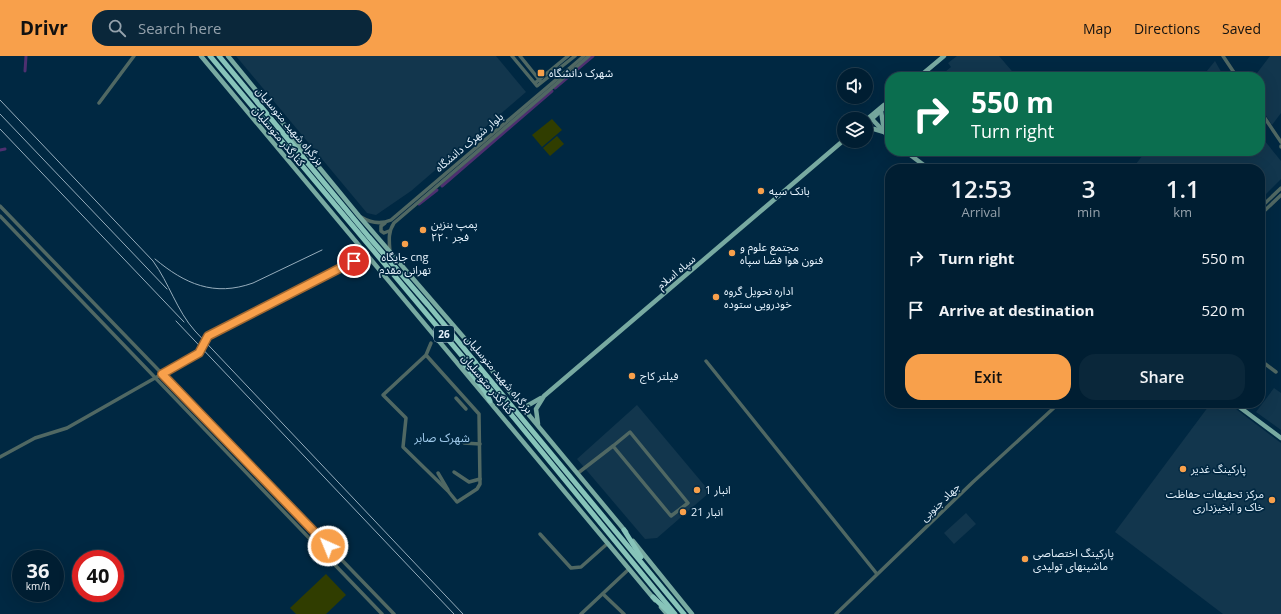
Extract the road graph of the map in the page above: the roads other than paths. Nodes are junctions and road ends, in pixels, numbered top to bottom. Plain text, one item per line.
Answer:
1 (134, 56) edge
2 (201, 56) edge
3 (209, 56) edge
4 (219, 56) edge
5 (228, 56) edge
6 (512, 56) edge
7 (520, 56) edge
8 (568, 56) edge
9 (575, 56) edge
10 (584, 56) edge
11 (589, 56) edge
12 (944, 56) edge
13 (1223, 56) edge
14 (925, 72) edge
15 (1234, 72) edge
16 (541, 81) junction
17 (99, 103) dead end
18 (885, 105) edge
19 (885, 107) edge
20 (881, 111) junction
21 (873, 115) edge
22 (873, 116) edge
23 (1265, 118) edge
24 (873, 119) edge
25 (273, 122) junction
26 (885, 128) edge
27 (873, 129) edge
28 (885, 131) edge
29 (885, 133) edge
30 (1281, 142) edge
31 (837, 146) edge
32 (910, 156) edge
33 (921, 164) edge
34 (326, 175) junction
35 (435, 184) junction
36 (1281, 188) edge
37 (1281, 195) edge
38 (1265, 203) edge
39 (0, 206) edge
40 (1265, 211) edge
41 (0, 216) edge
42 (359, 216) junction
43 (385, 223) junction
44 (19, 226) junction
45 (14, 230) junction
46 (389, 231) junction
47 (390, 252) junction
48 (367, 253) junction
49 (75, 284) junction
50 (70, 289) junction
51 (431, 343) dead end
52 (452, 344) junction
53 (426, 354) junction
54 (706, 361) dead end
55 (1265, 364) edge
56 (1276, 372) dead end
57 (162, 374) junction
58 (156, 378) junction
59 (544, 396) junction
60 (456, 398) dead end
61 (466, 400) junction
62 (490, 401) junction
63 (461, 405) junction
64 (522, 407) junction
65 (1054, 408) edge
66 (1241, 408) edge
67 (1245, 408) edge
68 (466, 409) dead end
69 (538, 426) junction
70 (1281, 434) edge
71 (458, 438) dead end
72 (1281, 438) edge
73 (480, 444) junction
74 (614, 446) junction
75 (0, 457) edge
76 (254, 469) junction
77 (454, 472) dead end
78 (578, 473) junction
79 (438, 474) dead end
80 (249, 475) junction
81 (480, 479) junction
82 (448, 491) junction
83 (624, 530) junction
84 (540, 534) dead end
85 (608, 543) junction
86 (629, 569) junction
87 (877, 574) junction
88 (659, 582) junction
89 (370, 590) junction
90 (603, 594) junction
91 (365, 596) junction
92 (653, 597) junction
93 (382, 614) edge
94 (394, 614) edge
95 (581, 614) edge
96 (624, 614) edge
97 (667, 614) edge
98 (671, 614) edge
99 (675, 614) edge
100 (684, 614) edge
101 (692, 614) edge
102 (836, 614) edge

1 - 17 street
2 - 48 main road, کنارگذر متوسلیان
3 - 52 highway, بزرگراه شهید متوسلیان / 26
4 - 25 highway, بزرگراه شهید متوسلیان
5 - 34 main road, کنارگذر متوسلیان
6 - 16 street
7 - 16 street
8 - 16 street
9 - 16 street
10 - 35 street, بلوار شهرک دانشگاه
11 - 35 street, بلوار شهرک دانشگاه
12 - 14 main road
13 - 15 street
18 - 21 main road
19 - 20 main road
20 - 22 main road
20 - 26 main road
23 - 30 street
24 - 28 main road
25 - 34 main road
25 - 88 highway, بزرگراه شهید متوسلیان
27 - 29 main road
31 - 59 main road, سپاه اسلام
32 - 33 main road
34 - 42 main road, کنارگذر متوسلیان
35 - 43 street, بلوار شهرک دانشگاه
35 - 46 street, بلوار شهرک دانشگاه
36 - 38 street
37 - 40 street
39 - 44 street
41 - 45 street
42 - 43 street
42 - 47 main road, کنارگذر متوسلیان
43 - 46 street
44 - 45 street
44 - 49 street
45 - 50 street
46 - 47 street
47 - 64 main road, کنارگذر متوسلیان
48 - 57 street
48 - 62 main road, کنارگذر متوسلیان
49 - 50 street
49 - 57 street
50 - 58 street
51 - 53 street
52 - 62 highway
52 - 99 highway, بزرگراه شهید متوسلیان / 26
53 - 61 street
53 - 82 street
54 - 87 street
55 - 56 street
57 - 58 street
57 - 76 street
58 - 75 street
58 - 80 street
59 - 64 main road
59 - 69 main road, سپاه اسلام
60 - 63 street
61 - 63 street
61 - 73 street
62 - 85 main road, کنارگذر متوسلیان
63 - 68 street
64 - 69 main road, کنارگذر متوسلیان
65 - 87 street, جهاد جنوبی
66 - 72 main road
67 - 70 main road
69 - 78 main road, کنارگذر متوسلیان
71 - 73 street
73 - 81 street
74 - 74 street
74 - 78 street
76 - 80 street
76 - 89 street
77 - 81 street
78 - 83 main road, کنارگذر متوسلیان
79 - 82 street
80 - 91 street
81 - 82 street
83 - 88 highway
83 - 101 main road, کنارگذر متوسلیان
84 - 85 street
85 - 86 main road, کنارگذر متوسلیان
86 - 90 street
86 - 92 main road, کنارگذر متوسلیان
87 - 102 street, جهاد جنوبی
88 - 100 highway, بزرگراه شهید متوسلیان
89 - 91 street
89 - 94 street
90 - 95 street
90 - 96 street
91 - 93 street
92 - 97 main road, کنارگذر متوسلیان
92 - 98 highway

